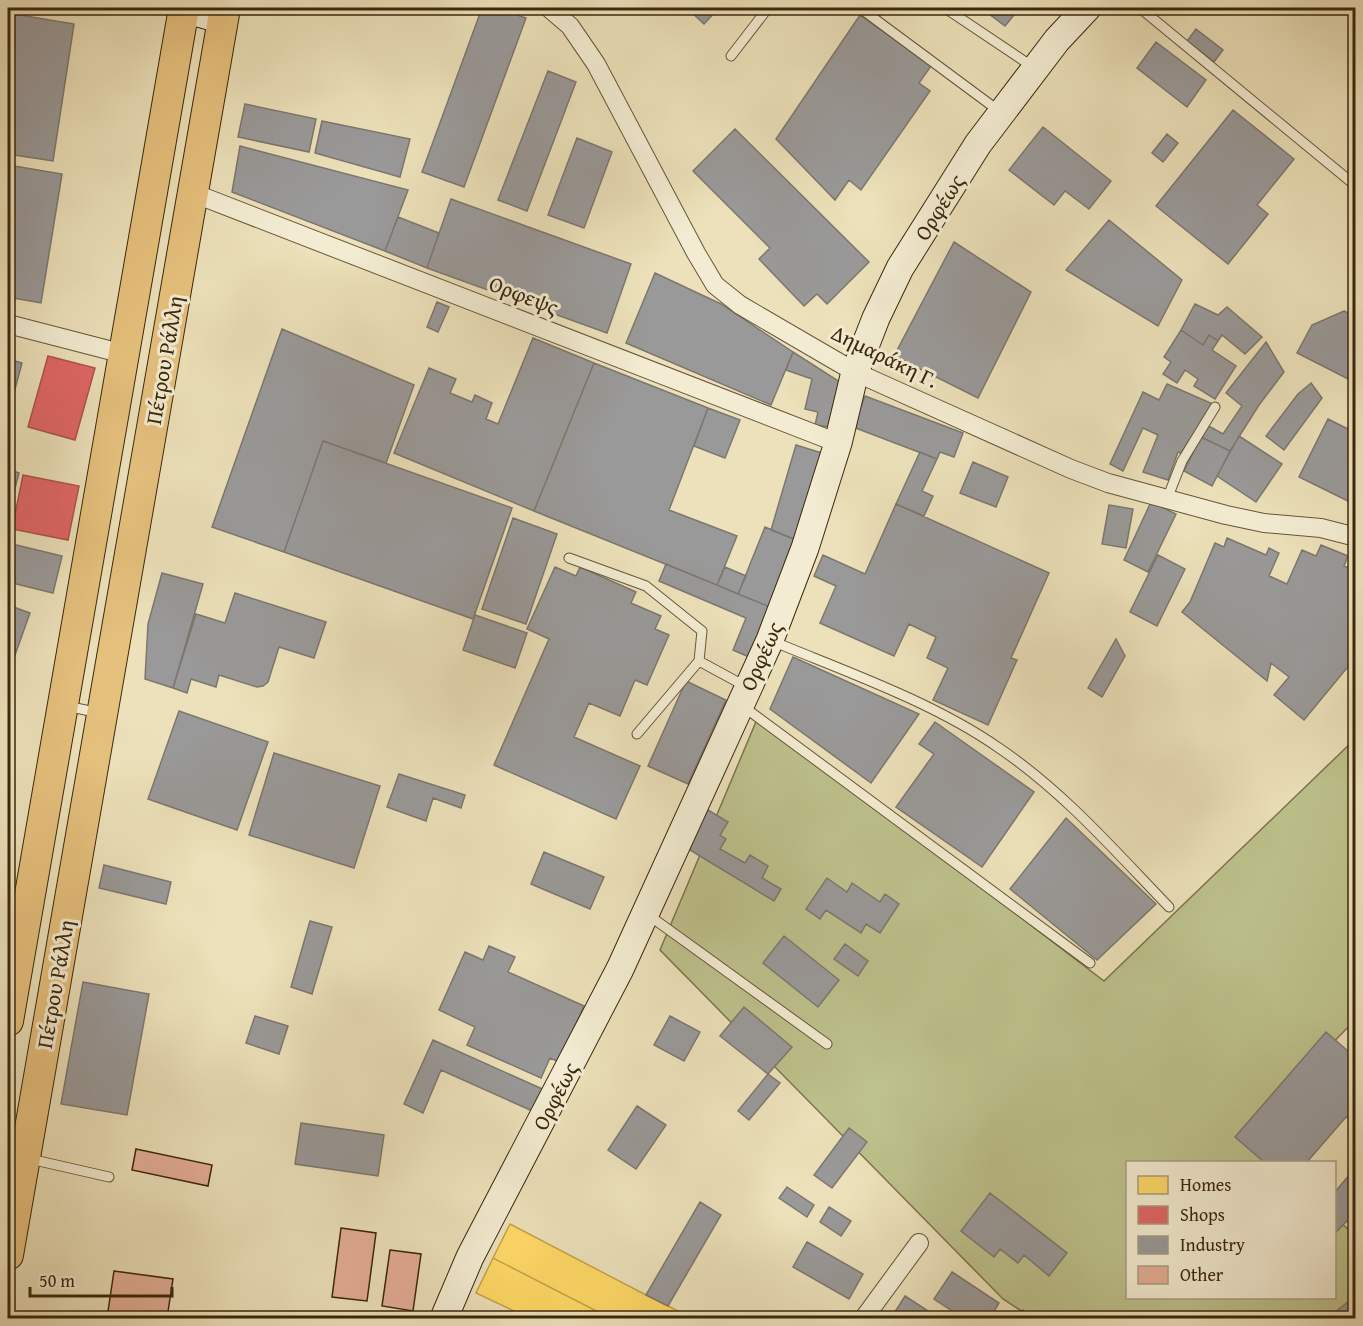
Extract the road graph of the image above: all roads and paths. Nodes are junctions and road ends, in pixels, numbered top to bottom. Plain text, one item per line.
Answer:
1 (183, 8) edge
2 (549, 8) edge
3 (768, 8) edge
4 (860, 8) edge
5 (945, 8) edge
6 (1087, 8) edge
7 (1140, 8) edge
8 (224, 14) edge
9 (731, 56) dead end
10 (1035, 68) junction
11 (1001, 113) junction
12 (1356, 186) edge
13 (193, 193) junction
14 (8, 324) edge
15 (124, 354) junction
16 (855, 372) junction
17 (1215, 407) dead end
18 (838, 443) junction
19 (1167, 499) junction
20 (1356, 537) edge
21 (569, 558) dead end
22 (770, 640) junction
23 (699, 661) junction
24 (744, 695) junction
25 (62, 705) junction
26 (102, 713) junction
27 (637, 734) dead end
28 (1169, 907) dead end
29 (645, 913) junction
30 (1090, 963) dead end
31 (8, 1021) edge
32 (827, 1044) dead end
33 (24, 1158) junction
34 (109, 1177) dead end
35 (920, 1243) dead end
36 (8, 1255) edge
37 (444, 1318) edge
38 (864, 1318) edge

1 - 8 street
1 - 15 main road, Πέτρου Ράλλη
2 - 16 street, Δημαράκη Γ.
3 - 9 lane
4 - 11 lane
5 - 10 lane
6 - 10 street, Ορφέως
7 - 12 lane
8 - 13 main road, Πέτρου Ράλλη
10 - 11 street, Ορφέως
11 - 16 street, Ορφέως
13 - 18 street, Ορφεψς
13 - 26 main road, Πέτρου Ράλλη
14 - 15 street
15 - 25 main road, Πέτρου Ράλλη
16 - 18 street, Ορφέως
16 - 19 street, Δημαράκη Γ.
17 - 19 lane
18 - 22 street, Ορφέως
19 - 20 street, Δημαράκη Γ.
21 - 23 lane
22 - 24 street, Ορφέως
22 - 28 lane
23 - 24 lane
23 - 27 lane
24 - 29 street, Ορφέως
24 - 30 lane
25 - 26 lane
25 - 31 main road, Πέτρου Ράλλη
26 - 33 main road, Πέτρου Ράλλη
29 - 32 lane
29 - 37 street, Ορφέως
33 - 34 lane
33 - 36 main road, Πέτρου Ράλλη
35 - 38 street

